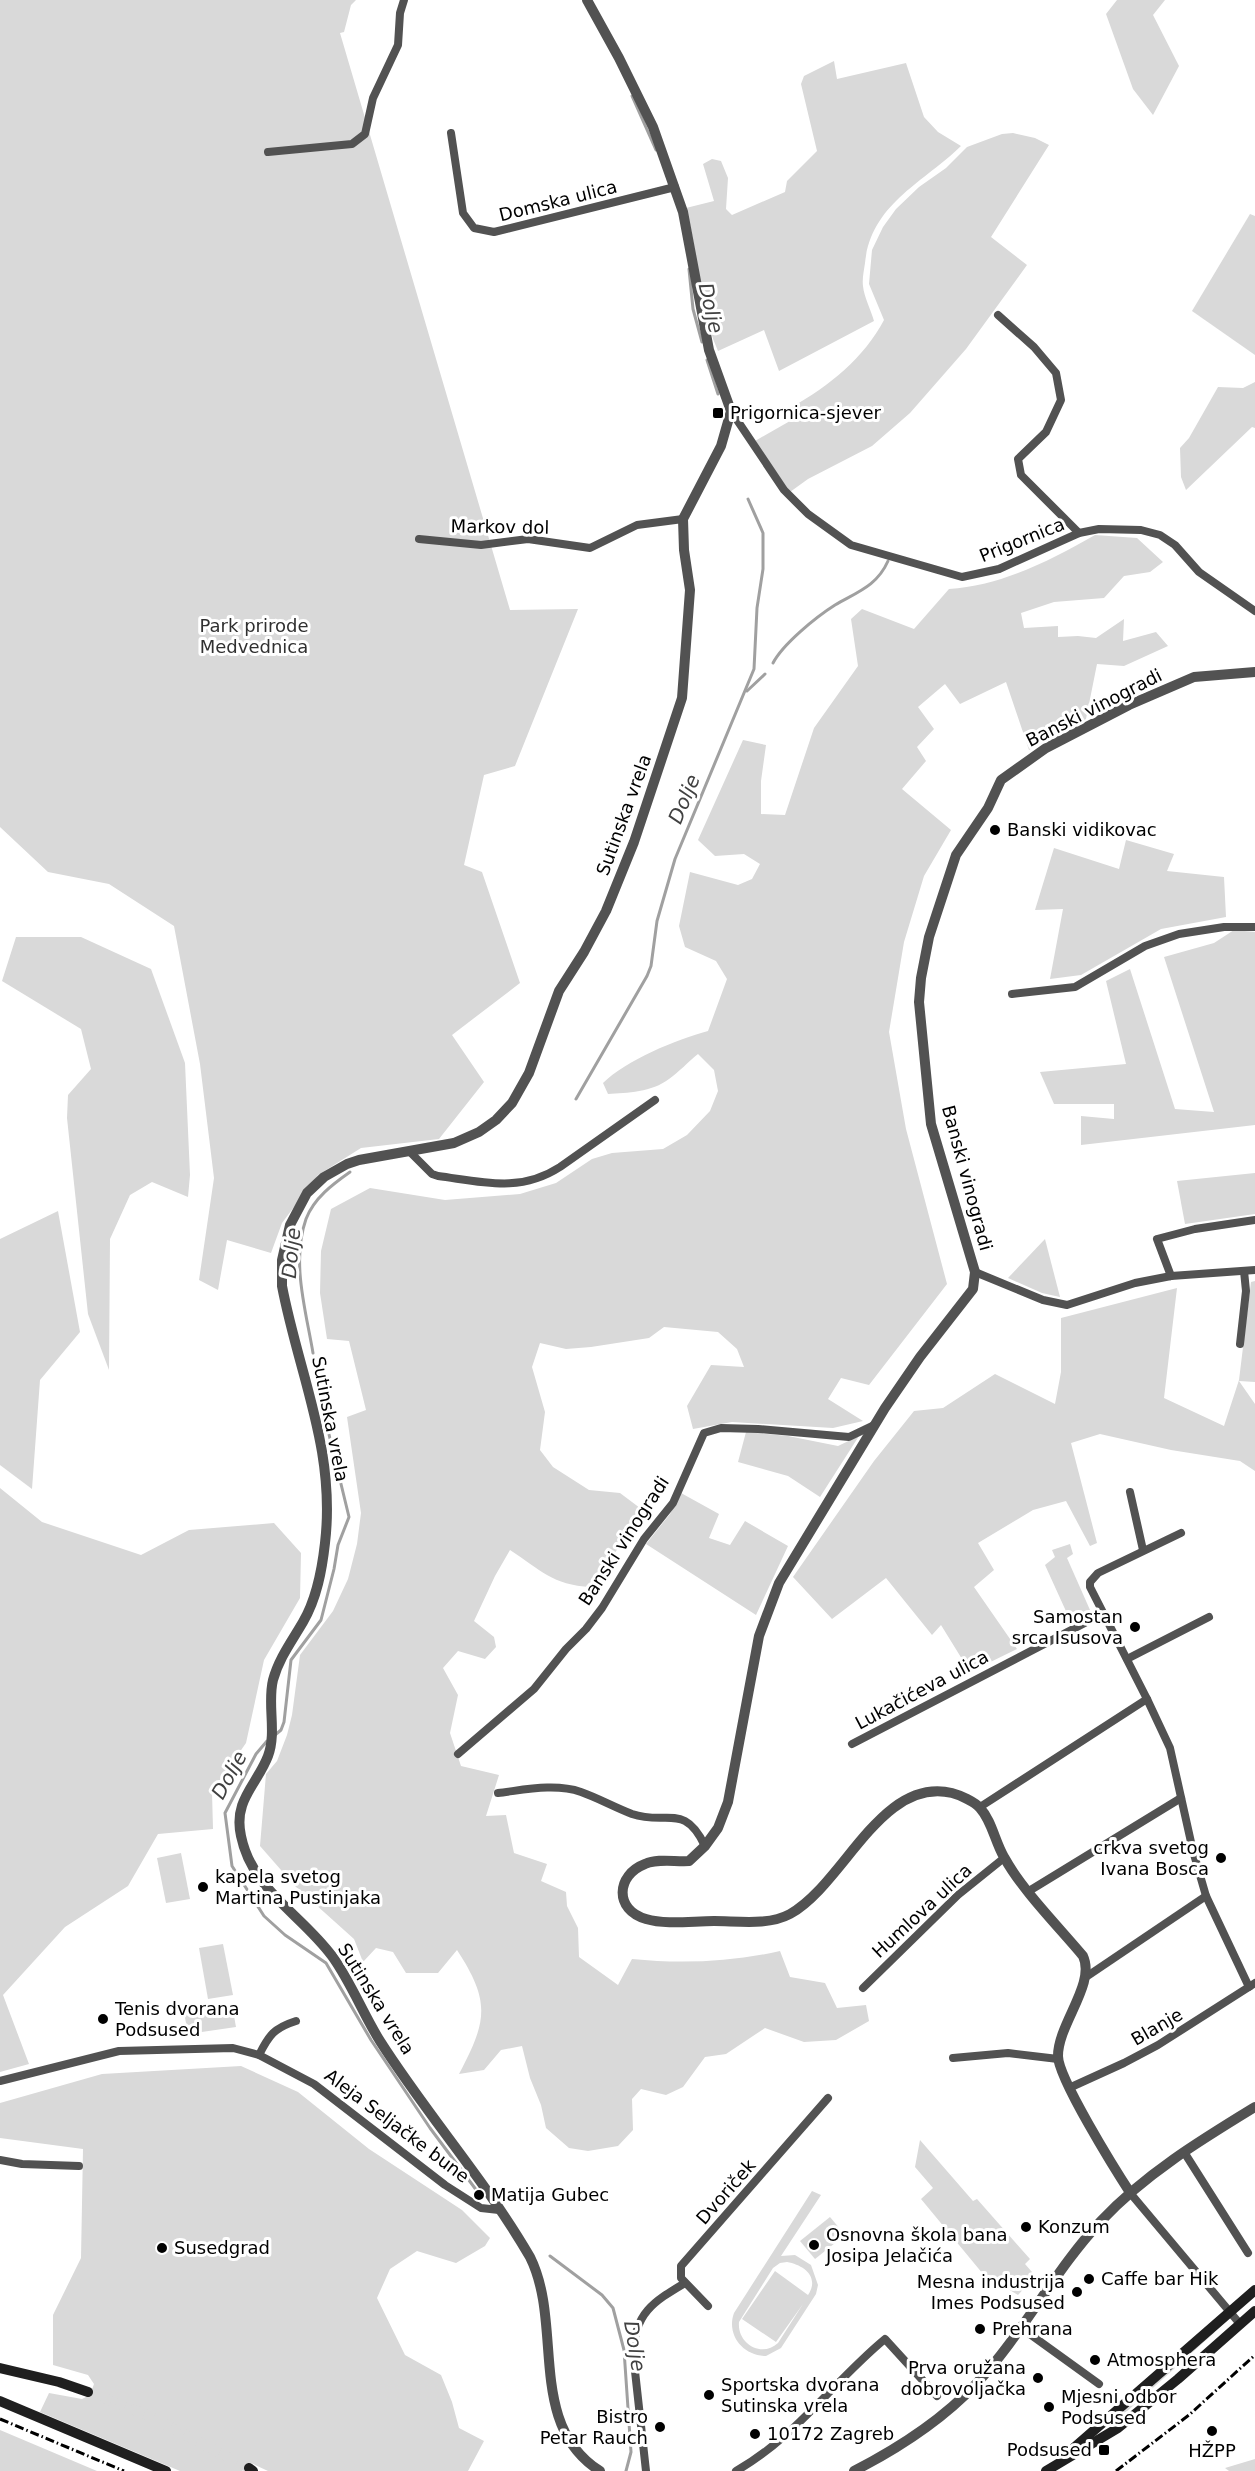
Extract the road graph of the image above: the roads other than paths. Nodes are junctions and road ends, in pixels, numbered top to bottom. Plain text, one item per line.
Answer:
1 (404, 0) edge
2 (587, 0) edge
3 (451, 133) dead end
4 (268, 152) dead end
5 (675, 187) junction
6 (998, 315) dead end
7 (731, 411) junction
8 (683, 519) junction
9 (1079, 533) junction
10 (419, 538) dead end
11 (1255, 611) edge
12 (1255, 672) edge
13 (1255, 927) edge
14 (1012, 994) dead end
15 (655, 1100) dead end
16 (410, 1152) junction
17 (1255, 1220) edge
18 (1255, 1270) edge
19 (1244, 1271) junction
20 (975, 1272) junction
21 (1171, 1276) junction
22 (1240, 1344) dead end
23 (875, 1424) junction
24 (1130, 1492) dead end
25 (1181, 1533) dead end
26 (1143, 1550) junction
27 (1102, 1614) junction
28 (1209, 1617) dead end
29 (1127, 1659) junction
30 (1147, 1699) junction
31 (852, 1744) dead end
32 (458, 1754) dead end
33 (498, 1793) dead end
34 (1181, 1798) junction
35 (980, 1807) junction
36 (705, 1846) junction
37 (1004, 1858) junction
38 (1029, 1891) junction
39 (1206, 1896) junction
40 (1086, 1977) junction
41 (1252, 1985) edge
42 (863, 1988) dead end
43 (296, 2021) dead end
44 (259, 2055) junction
45 (953, 2058) dead end
46 (1058, 2059) junction
47 (0, 2081) edge
48 (1069, 2088) junction
49 (828, 2098) dead end
50 (1255, 2107) edge
51 (1184, 2152) junction
52 (0, 2160) edge
53 (79, 2166) dead end
54 (1131, 2194) junction
55 (499, 2210) junction
56 (1248, 2253) dead end
57 (686, 2283) junction
58 (1255, 2290) edge
59 (708, 2306) dead end
60 (1255, 2311) edge
61 (1229, 2312) junction
62 (1240, 2324) junction
63 (1020, 2326) junction
64 (0, 2368) edge
65 (1099, 2384) dead end
66 (88, 2392) tunnel mouth
67 (937, 2396) dead end
68 (0, 2401) edge
69 (1057, 2464) junction
70 (595, 2470) edge
71 (166, 2471) edge
72 (646, 2471) edge
73 (736, 2471) edge
74 (854, 2471) edge
75 (1046, 2471) edge

1 - 4 street
2 - 5 street
3 - 5 street, Domska ulica
5 - 7 street
6 - 9 street
7 - 8 street, Sutinska vrela
7 - 9 street, Prigornica
8 - 10 street, Markov dol
8 - 16 street, Sutinska vrela
9 - 11 street, Prigornica
12 - 20 street, Banski vinogradi
13 - 14 street
15 - 16 street
16 - 55 street, Sutinska vrela
17 - 21 street
18 - 19 street, Banski vinogradi
19 - 21 street, Banski vinogradi
19 - 22 street
20 - 21 street, Banski vinogradi
20 - 23 street, Banski vinogradi
23 - 32 street, Banski vinogradi
23 - 36 street, Banski vinogradi
24 - 26 street
25 - 26 street
26 - 27 street
27 - 29 street
27 - 31 street, Lukačićeva ulica
28 - 29 street
29 - 30 street
30 - 34 street
30 - 35 street
33 - 36 street
34 - 38 street
34 - 39 street
35 - 36 street
35 - 37 street
37 - 38 street
37 - 42 street, Humlova ulica
38 - 40 street
39 - 40 street
39 - 41 street
40 - 46 street
41 - 48 street, Blanje
43 - 44 street
44 - 47 street, Aleja Seljačke bune
44 - 55 street, Aleja Seljačke bune
45 - 46 street
46 - 48 street
48 - 54 street
49 - 57 street, Dvoriček
50 - 51 street
51 - 54 street
51 - 56 street
52 - 53 street
54 - 61 street
54 - 63 street
55 - 70 street
57 - 59 street
57 - 72 street
58 - 61 main road
60 - 62 main road
61 - 62 street
61 - 69 main road
62 - 69 main road
63 - 65 street
63 - 74 street
64 - 66 main road
67 - 73 street
68 - 71 main road
69 - 75 main road

